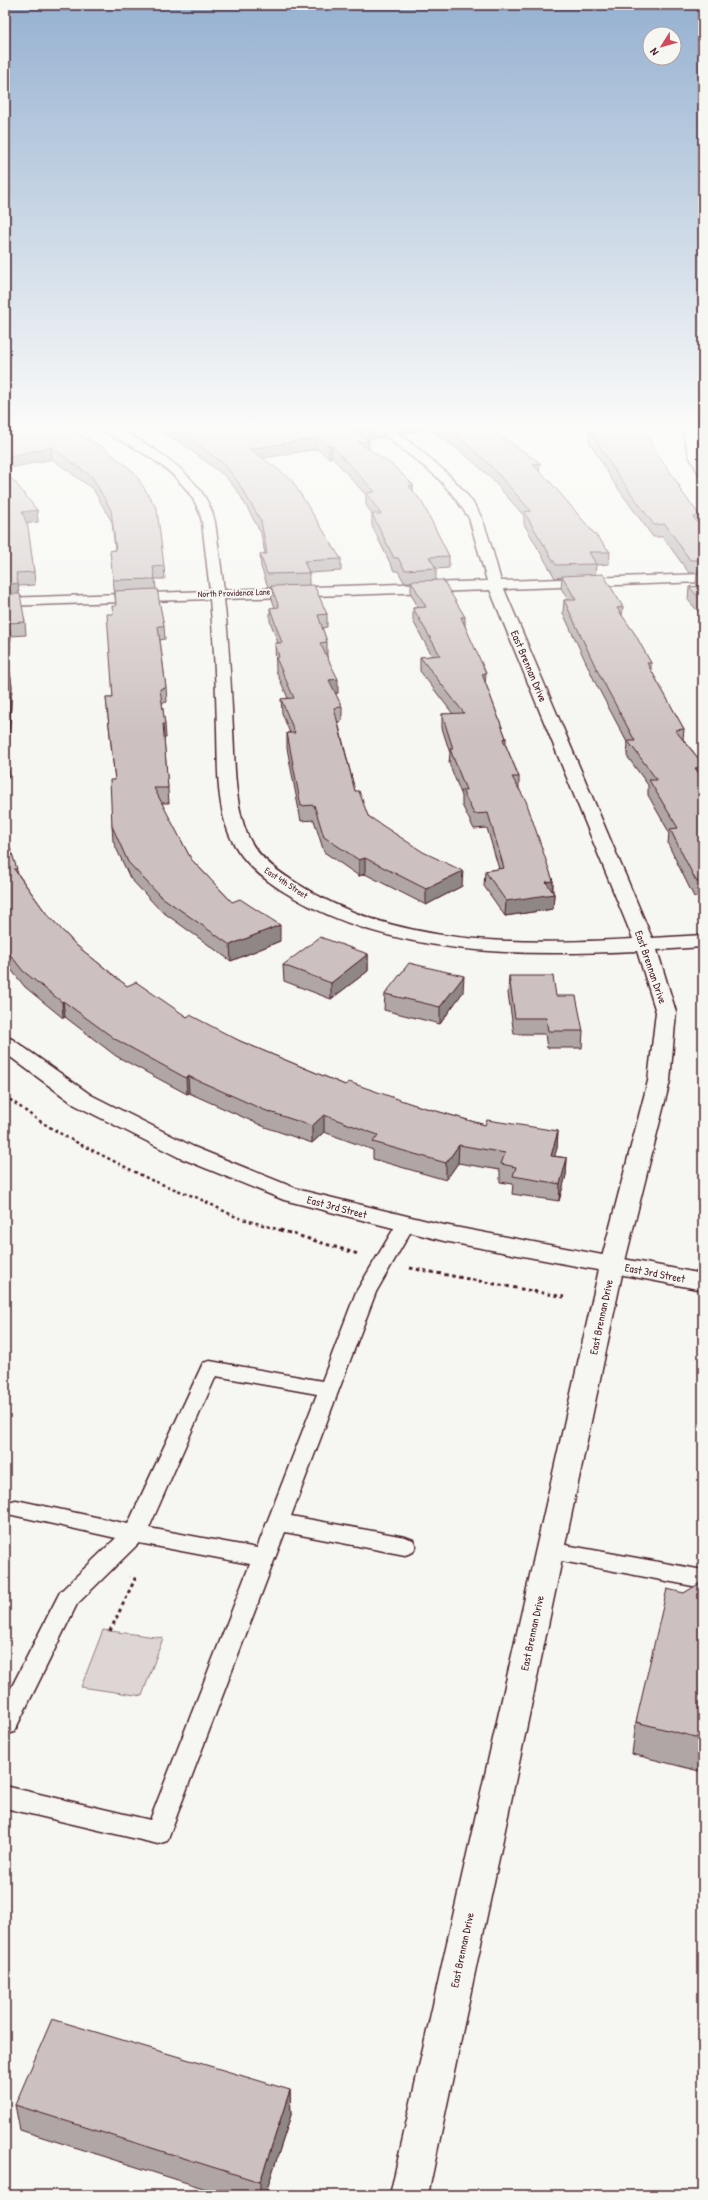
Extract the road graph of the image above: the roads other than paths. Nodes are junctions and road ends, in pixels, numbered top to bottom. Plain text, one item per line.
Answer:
1 (209, 532) edge
2 (479, 532) edge
3 (703, 578) edge
4 (495, 584) junction
5 (217, 593) junction
6 (5, 602) edge
7 (703, 942) edge
8 (645, 944) junction
9 (5, 1043) edge
10 (406, 1224) junction
11 (612, 1265) junction
12 (703, 1282) edge
13 (329, 1389) junction
14 (16, 1508) dead end
15 (278, 1522) junction
16 (135, 1534) junction
17 (405, 1546) dead end
18 (549, 1551) junction
19 (264, 1558) junction
20 (703, 1579) edge
21 (5, 1725) edge
22 (5, 1797) edge
23 (409, 2195) edge

1 - 5 street, East 4th Street
2 - 4 street, East Brennan Drive
3 - 4 street, North Providence Lane
4 - 5 street, North Providence Lane
4 - 8 street, East Brennan Drive
5 - 6 street, North Providence Lane
5 - 8 street, East 4th Street
7 - 8 street, East 4th Street
8 - 11 street, East Brennan Drive
9 - 10 street, East 3rd Street
10 - 11 street, East 3rd Street
10 - 13 lane
11 - 12 street, East 3rd Street
11 - 18 street, East Brennan Drive
13 - 15 lane
13 - 16 lane
14 - 16 lane
15 - 17 lane
15 - 19 lane
16 - 19 lane
16 - 21 lane
18 - 20 lane
18 - 23 street, East Brennan Drive
19 - 22 lane

